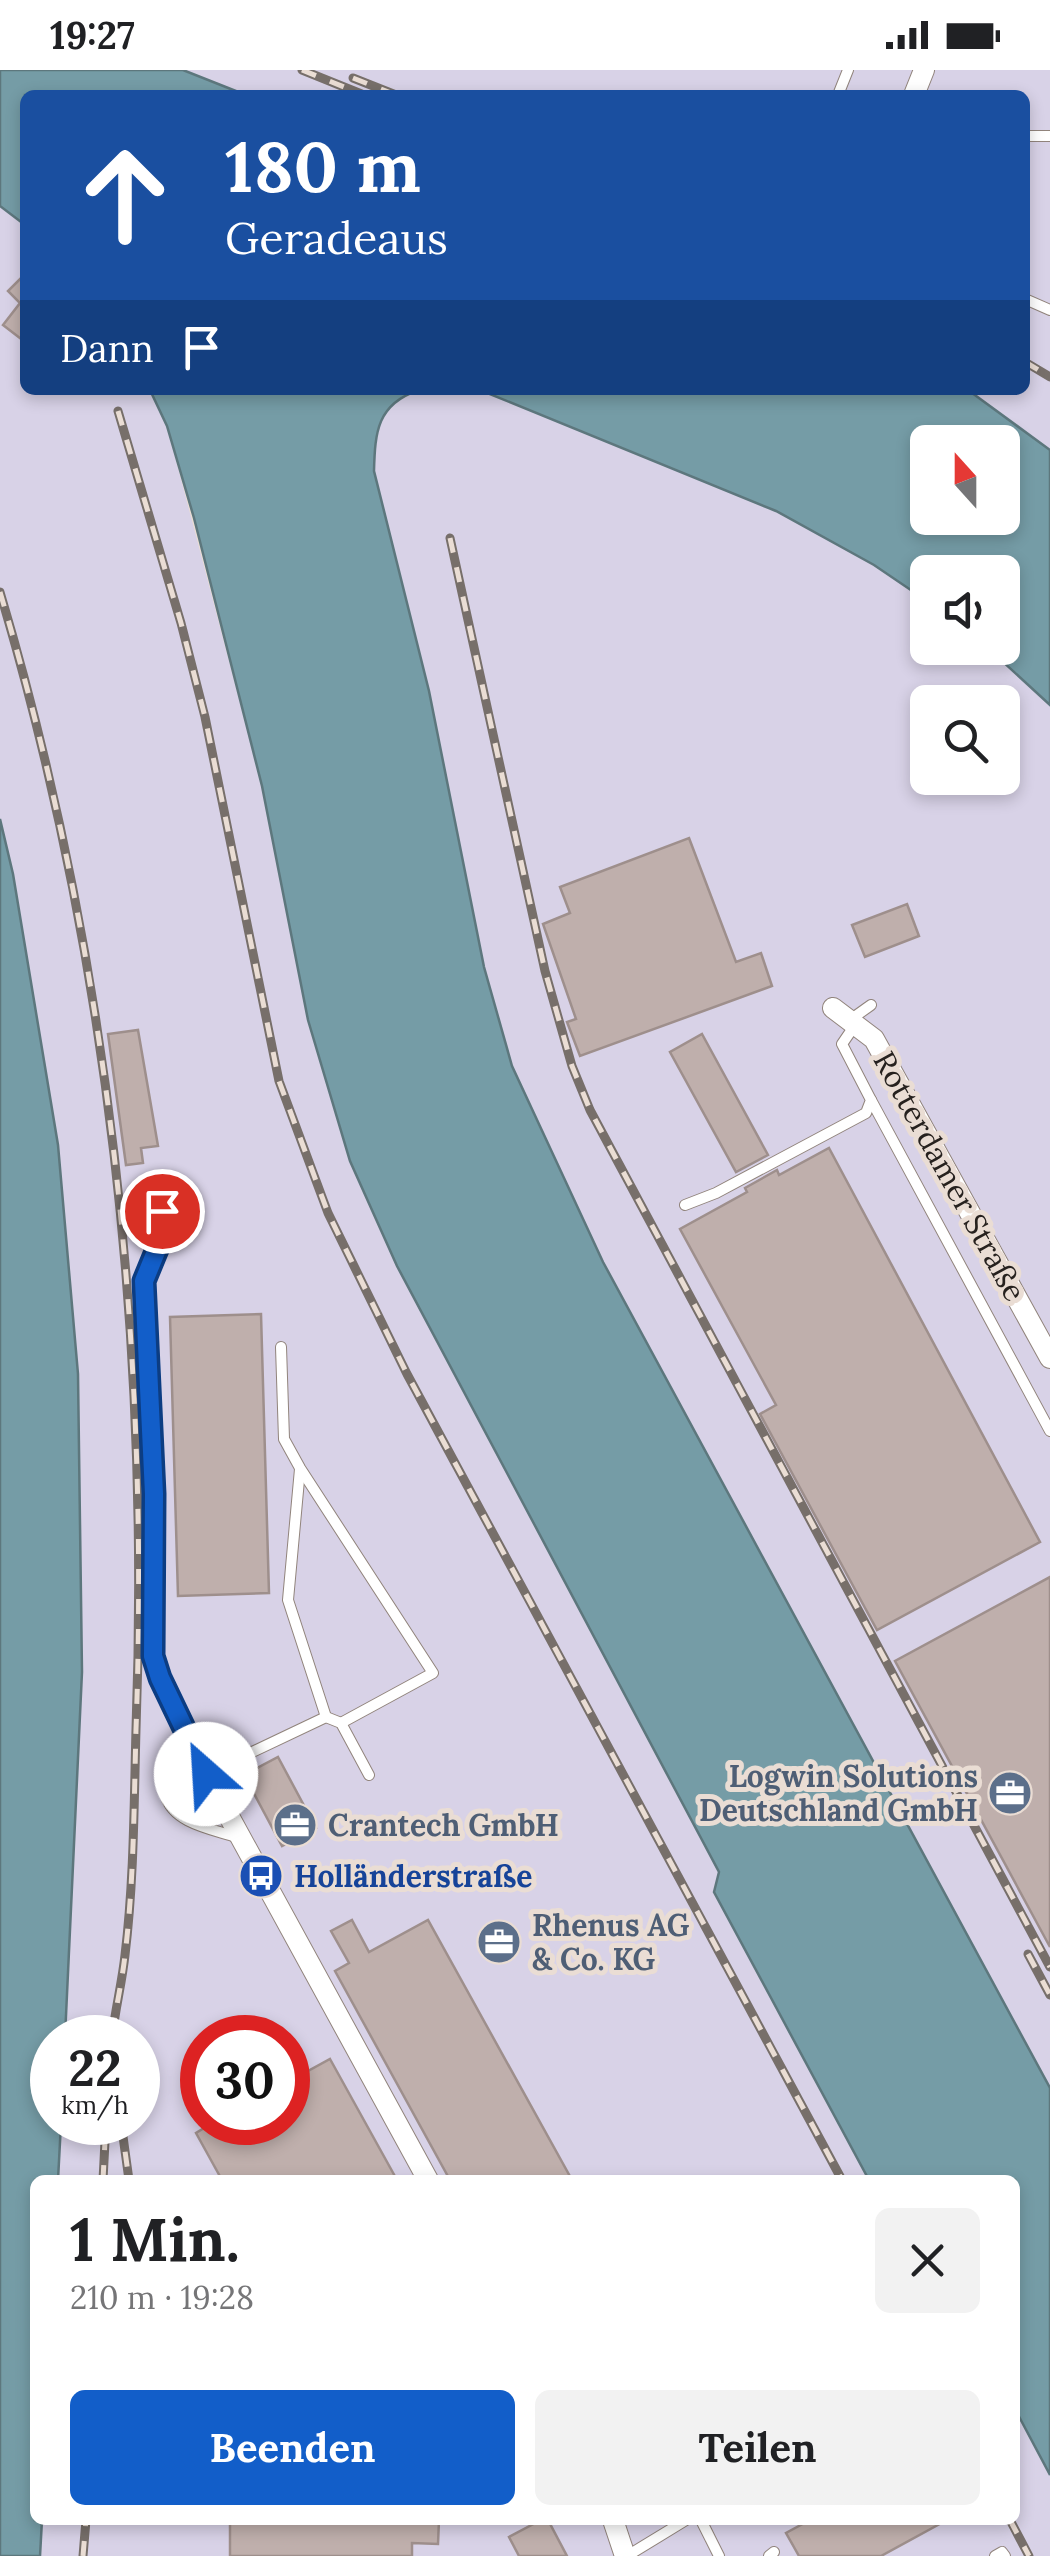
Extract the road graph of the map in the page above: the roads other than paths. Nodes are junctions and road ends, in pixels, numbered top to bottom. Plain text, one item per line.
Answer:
1 (870, 1005) dead end
2 (846, 1018) junction
3 (871, 1100) junction
4 (163, 1180) dead end
5 (685, 1205) dead end
6 (144, 1281) joint
7 (280, 1347) dead end
8 (1050, 1358) edge
9 (1050, 1431) edge
10 (300, 1468) junction
11 (326, 1717) junction
12 (341, 1722) junction
13 (204, 1770) junction
14 (369, 1775) dead end
15 (240, 1838) junction
16 (425, 2175) edge
17 (615, 2525) edge
18 (678, 2525) edge
19 (703, 2525) edge
20 (626, 2556) edge
21 (719, 2556) edge
22 (994, 2556) edge
23 (1005, 2556) edge

1 - 2 lane
2 - 3 lane
2 - 8 street, Rotterdamer Straße
3 - 5 lane
3 - 9 lane
4 - 6 lane
6 - 13 street
7 - 10 lane
10 - 11 lane
10 - 12 lane
11 - 12 lane
11 - 13 lane
12 - 14 lane
13 - 15 street
13 - 15 lane
15 - 16 street
17 - 20 street
18 - 20 lane
19 - 21 lane
22 - 23 lane

